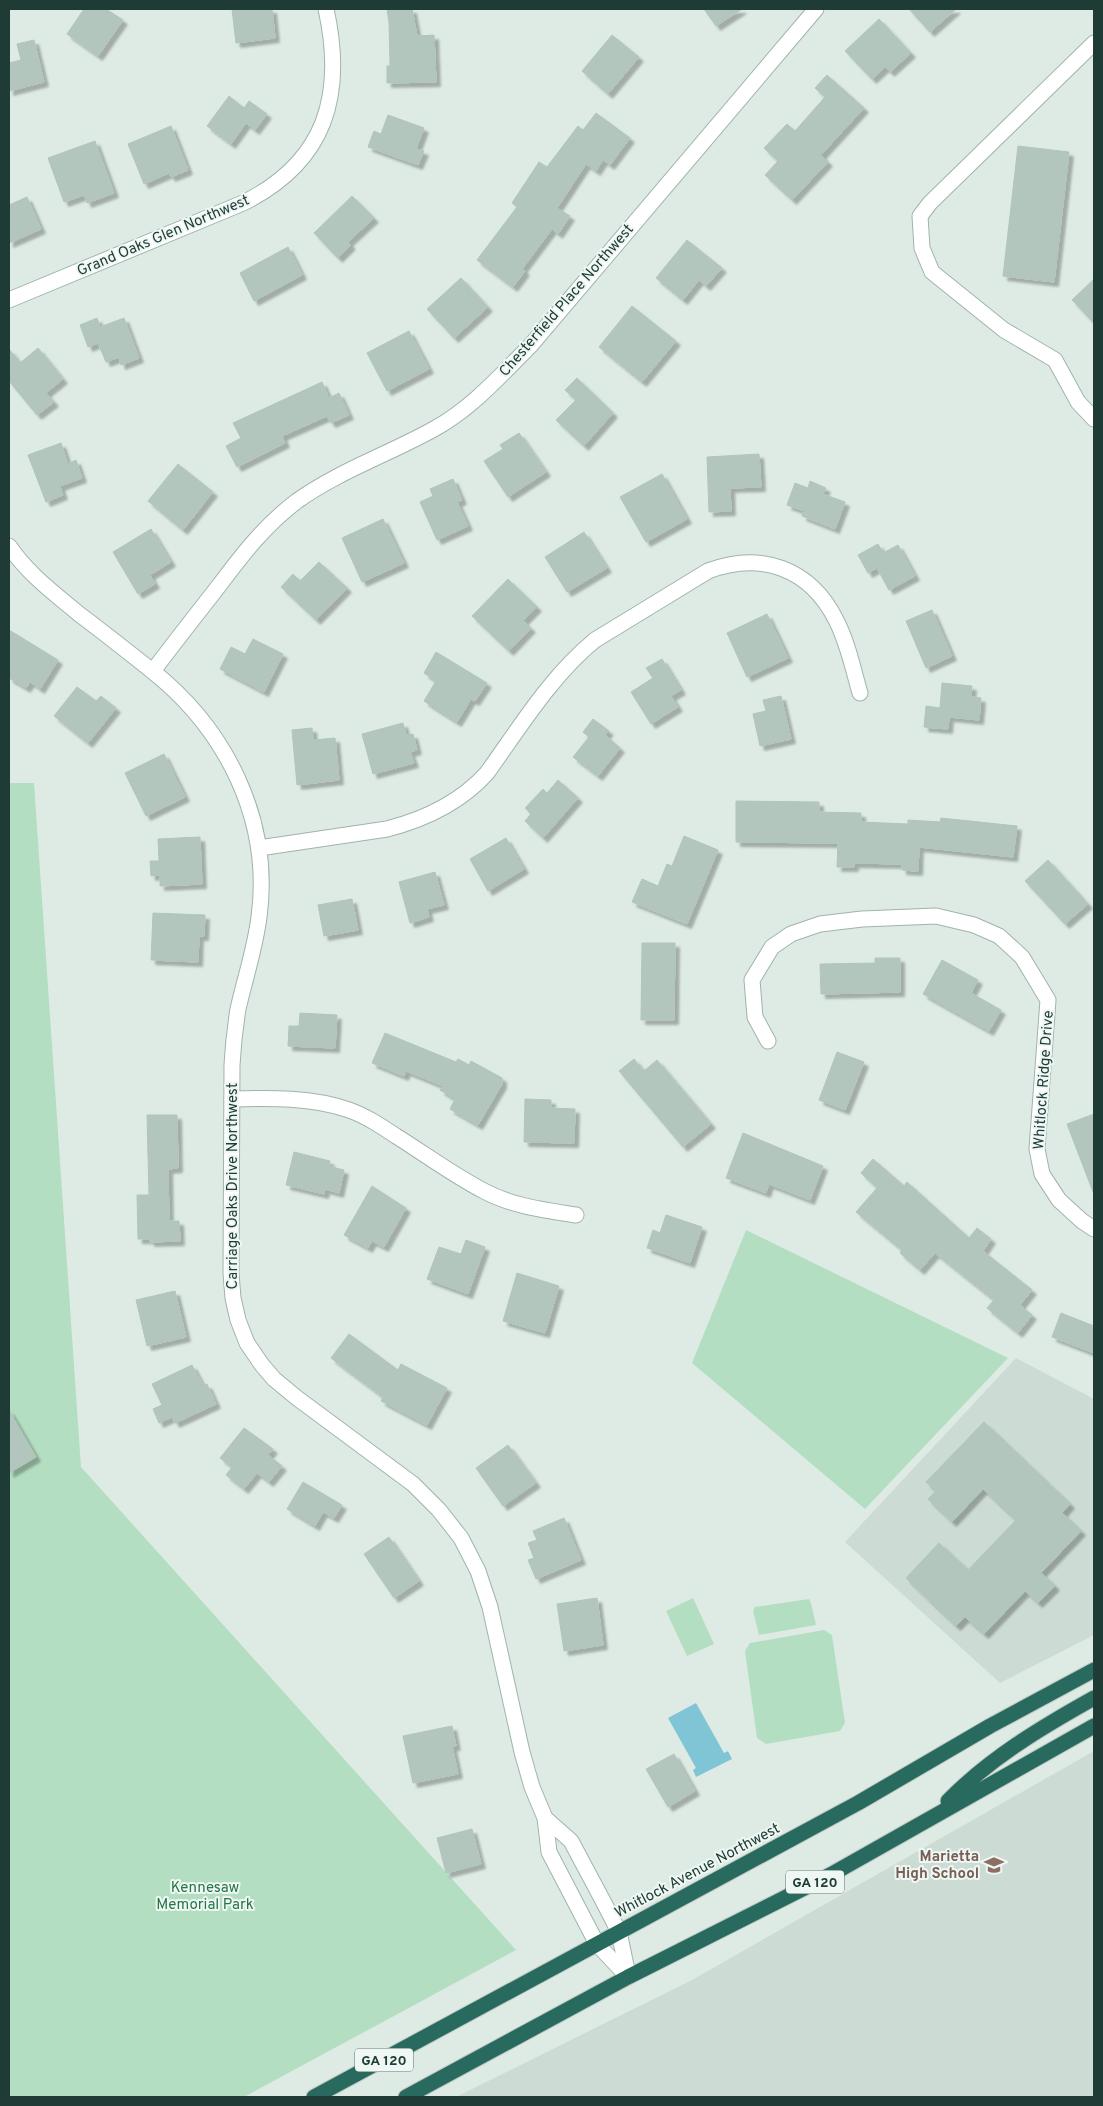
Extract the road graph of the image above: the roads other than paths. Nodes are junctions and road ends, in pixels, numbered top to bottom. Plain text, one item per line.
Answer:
1 (326, 9) edge
2 (816, 9) edge
3 (1094, 42) edge
4 (9, 300) edge
5 (1094, 419) edge
6 (9, 546) edge
7 (153, 671) junction
8 (860, 693) dead end
9 (259, 848) junction
10 (768, 1041) dead end
11 (232, 1099) junction
12 (576, 1215) dead end
13 (1094, 1229) edge
14 (1094, 1670) edge
15 (1094, 1698) edge
16 (1094, 1726) edge
17 (935, 1815) junction
18 (545, 1818) junction
19 (619, 1932) junction
20 (597, 1944) junction
21 (628, 1977) junction
22 (314, 2097) edge
23 (406, 2097) edge

1 - 4 street, Grand Oaks Glen Northwest
2 - 7 street, Chesterfield Place Northwest
3 - 5 street
6 - 7 street, Carriage Oaks Drive Northwest
7 - 9 street, Carriage Oaks Drive Northwest
8 - 9 street
9 - 11 street, Carriage Oaks Drive Northwest
10 - 13 street, Whitlock Ridge Drive
11 - 12 street
11 - 18 street, Carriage Oaks Drive Northwest
14 - 19 highway, Whitlock Avenue Northwest / GA 120
15 - 17 highway
16 - 17 highway, GA 120
17 - 21 highway, GA 120
18 - 19 street
18 - 20 street
19 - 20 highway, Whitlock Avenue Northwest / GA 120
19 - 21 street
20 - 21 street
20 - 22 highway, Whitlock Avenue Northwest / GA 120
21 - 23 highway, GA 120

